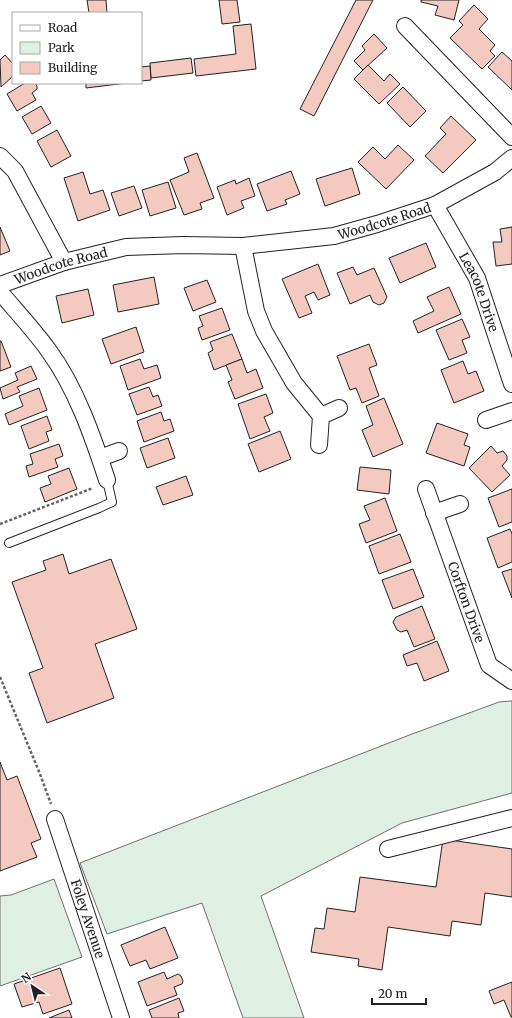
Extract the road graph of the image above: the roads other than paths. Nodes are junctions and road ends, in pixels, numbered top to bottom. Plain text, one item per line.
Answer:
1 (405, 26) dead end
2 (512, 137) edge
3 (0, 156) edge
4 (512, 158) edge
5 (435, 205) junction
6 (243, 246) junction
7 (64, 262) junction
8 (0, 285) edge
9 (0, 292) edge
10 (512, 384) edge
11 (339, 408) dead end
12 (512, 411) edge
13 (321, 416) junction
14 (486, 420) dead end
15 (319, 445) dead end
16 (120, 451) dead end
17 (100, 458) junction
18 (107, 480) joint
19 (426, 489) dead end
20 (460, 504) dead end
21 (434, 513) junction
22 (9, 542) dead end
23 (512, 681) edge
24 (512, 818) edge
25 (55, 819) road end
26 (388, 849) dead end
27 (121, 1018) edge

1 - 2 street
3 - 7 street
4 - 5 street, Woodcote Road
5 - 6 street, Woodcote Road
5 - 10 street, Leacote Drive
6 - 7 street, Woodcote Road
6 - 13 street
7 - 8 street, Woodcote Road
9 - 17 street, Woodcote Road
11 - 13 street
12 - 14 street
13 - 15 street
16 - 17 street
17 - 18 street, Woodcote Road
18 - 22 lane
19 - 21 street, Corfton Drive
20 - 21 street
21 - 23 street, Corfton Drive
24 - 26 street
25 - 27 street, Foley Avenue

